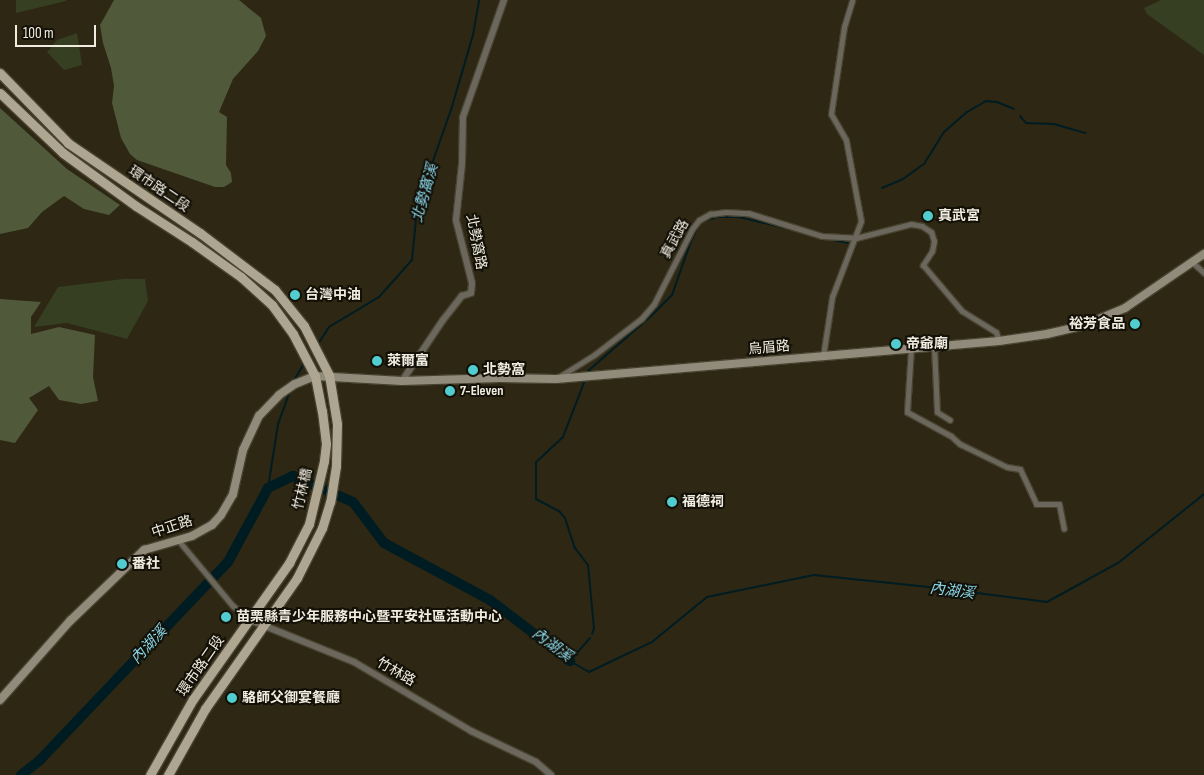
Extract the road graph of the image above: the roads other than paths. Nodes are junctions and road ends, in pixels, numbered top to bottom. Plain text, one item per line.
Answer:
1 (504, 0) edge
2 (852, 0) edge
3 (0, 72) edge
4 (0, 93) edge
5 (856, 238) junction
6 (1204, 254) edge
7 (1204, 262) edge
8 (1193, 263) junction
9 (1204, 273) edge
10 (999, 341) junction
11 (934, 346) junction
12 (911, 348) junction
13 (823, 356) junction
14 (329, 375) junction
15 (315, 376) junction
16 (556, 378) junction
17 (402, 381) junction
18 (950, 420) dead end
19 (309, 524) joint
20 (322, 528) joint
21 (1064, 529) dead end
22 (178, 540) junction
23 (250, 620) junction
24 (264, 627) junction
25 (0, 700) edge
26 (150, 775) edge
27 (168, 775) edge
28 (551, 775) edge

1 - 17 street, 北勢窩路
2 - 5 street
3 - 14 main road, 環市路二段
4 - 15 main road, 環市路二段
5 - 10 street, 真武路
5 - 13 street
5 - 16 street, 真武路
6 - 8 main road, 烏眉路
7 - 8 main road, 烏眉路
8 - 9 street
8 - 10 main road, 烏眉路
10 - 11 main road, 烏眉路
11 - 12 main road, 烏眉路
11 - 18 street
12 - 13 main road, 烏眉路
12 - 21 street
13 - 16 main road, 烏眉路
14 - 15 main road, 中正路
14 - 17 main road, 烏眉路
14 - 20 main road, 竹林橋
15 - 19 main road, 竹林橋
15 - 22 main road, 中正路
16 - 17 main road, 烏眉路
19 - 23 main road, 環市路二段
20 - 24 main road, 環市路二段
22 - 23 street, 竹林路
22 - 25 main road, 中正路
23 - 24 street, 竹林路
23 - 26 main road, 環市路二段
24 - 27 main road, 環市路二段
24 - 28 street, 竹林路

